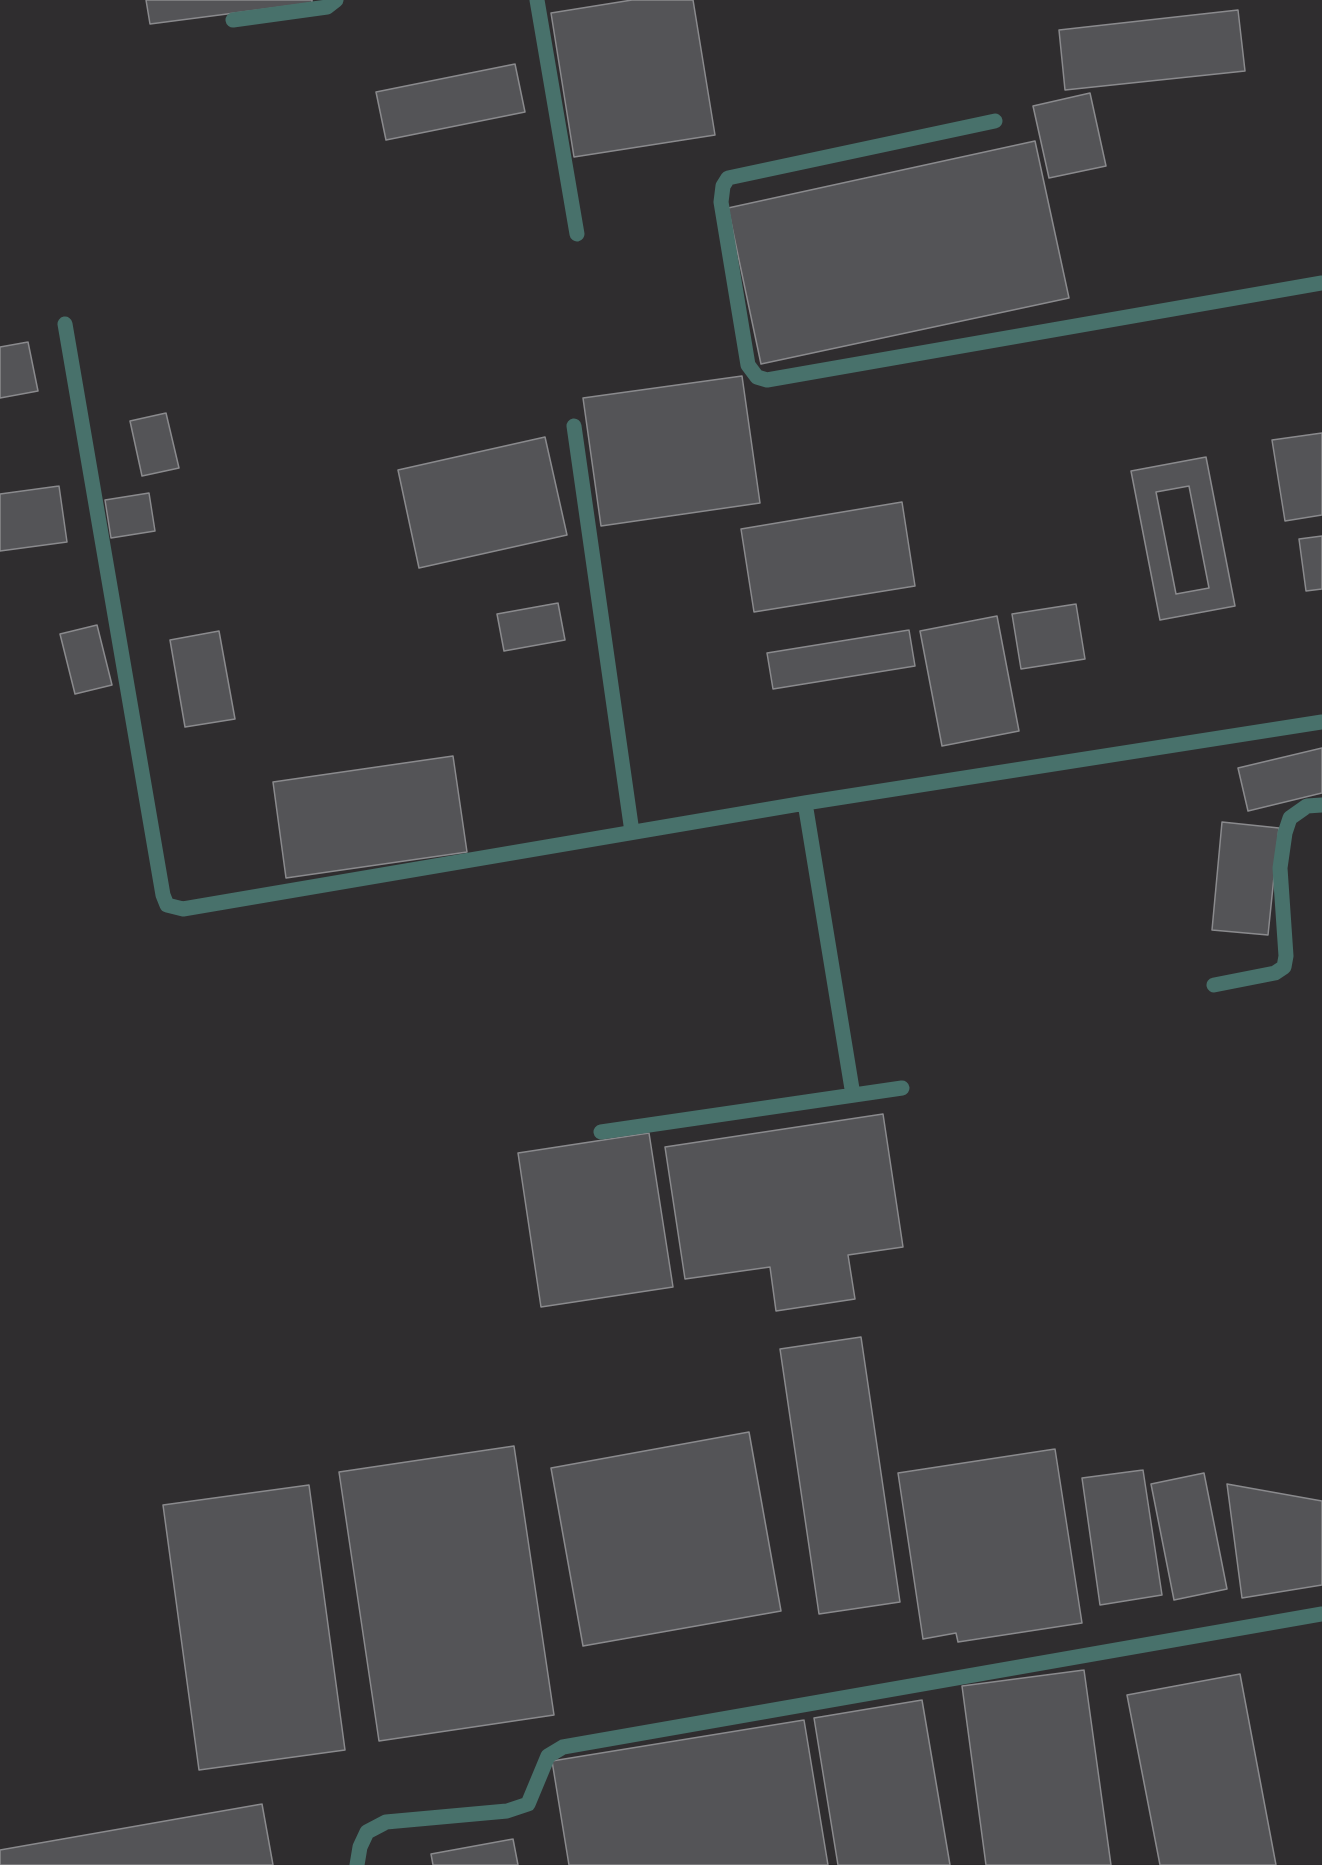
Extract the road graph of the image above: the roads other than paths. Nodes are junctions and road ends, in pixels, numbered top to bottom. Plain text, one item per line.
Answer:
1 (336, 0) edge
2 (537, 0) edge
3 (233, 20) dead end
4 (995, 121) dead end
5 (577, 234) dead end
6 (1322, 282) edge
7 (65, 324) dead end
8 (574, 426) dead end
9 (1322, 722) edge
10 (805, 803) junction
11 (1322, 805) edge
12 (632, 832) junction
13 (1215, 985) dead end
14 (902, 1089) dead end
15 (853, 1095) junction
16 (601, 1132) dead end
17 (1322, 1614) edge
18 (357, 1865) edge

1 - 3 street
2 - 5 street
4 - 6 street
7 - 12 street
8 - 12 street
9 - 10 street
10 - 12 street
10 - 15 street
11 - 13 street
14 - 15 street
15 - 16 street
17 - 18 street

